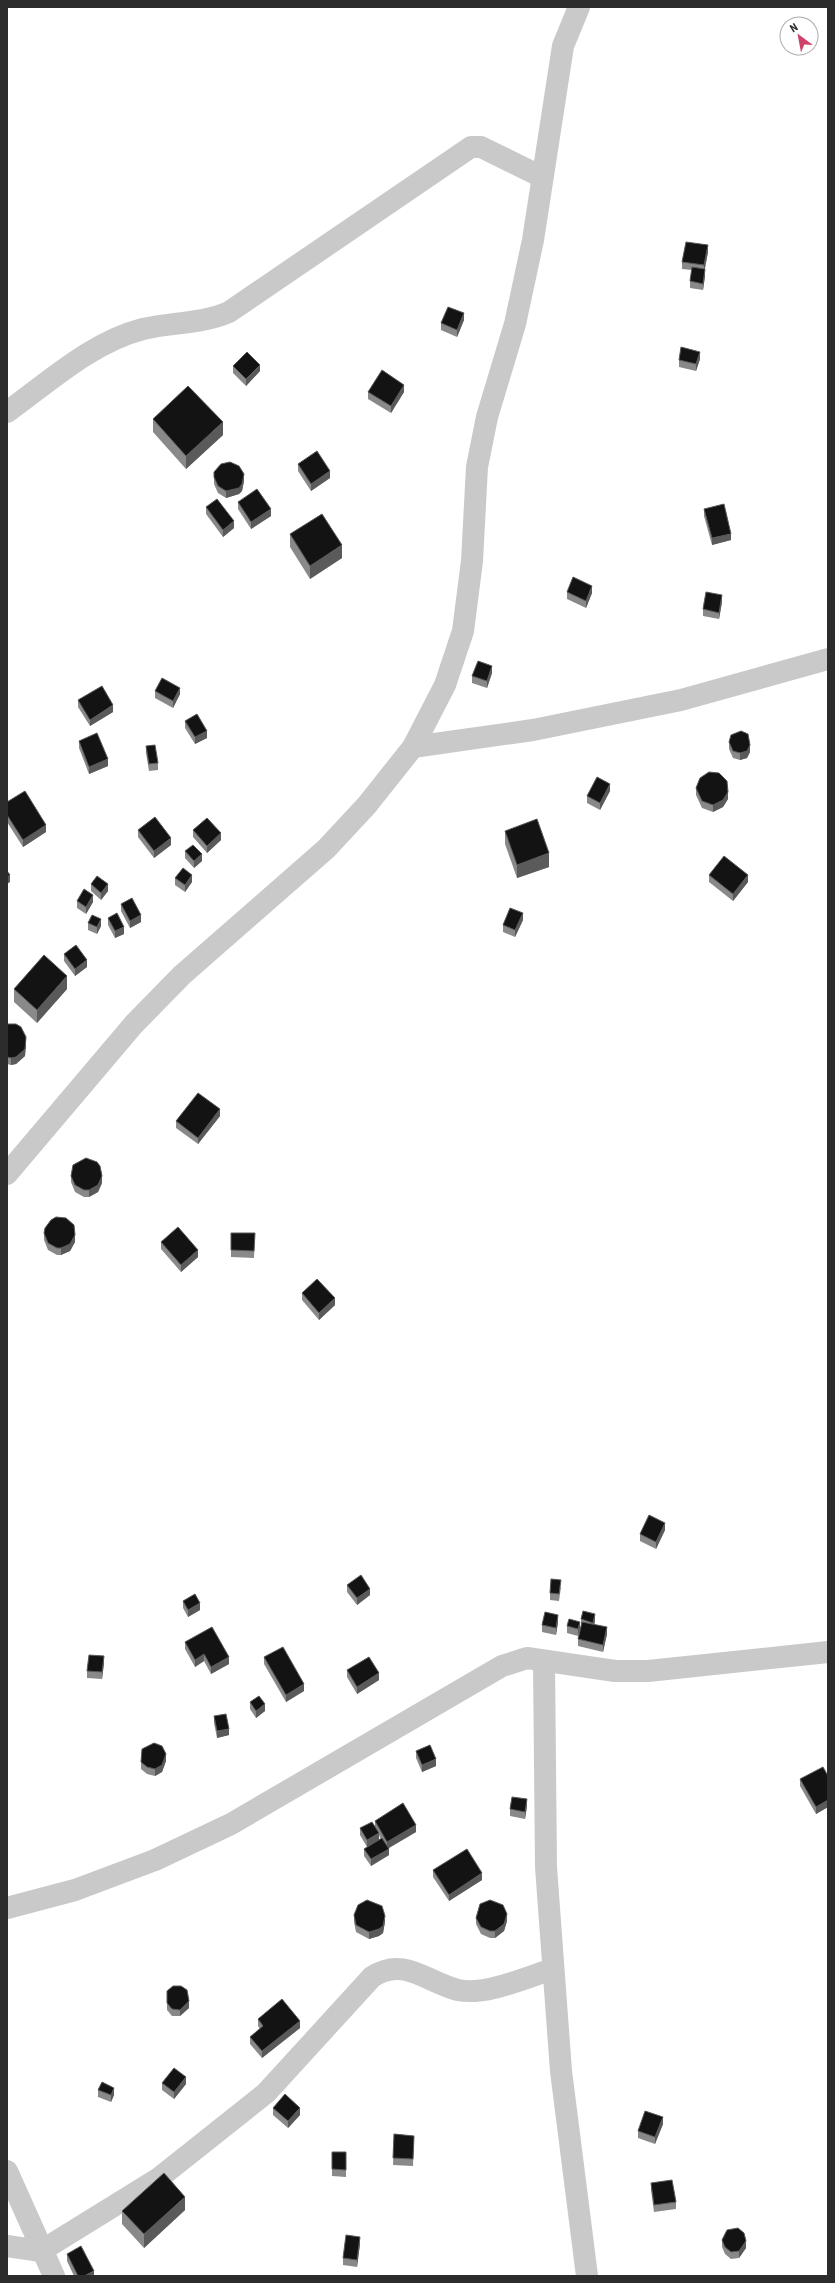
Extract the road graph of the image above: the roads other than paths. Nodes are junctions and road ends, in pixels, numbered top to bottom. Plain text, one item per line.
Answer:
1 (579, 7) edge
2 (542, 177) junction
3 (7, 412) edge
4 (828, 659) edge
5 (413, 747) junction
6 (7, 1174) edge
7 (828, 1652) edge
8 (544, 1661) junction
9 (7, 1908) edge
10 (553, 1969) junction
11 (7, 2171) edge
12 (7, 2246) edge
13 (41, 2251) junction
14 (54, 2276) edge
15 (587, 2276) edge

1 - 2 street
2 - 3 street
2 - 5 street
4 - 5 street
5 - 6 street
7 - 8 street
8 - 9 street
8 - 10 street
10 - 13 street
10 - 15 street
11 - 13 street
12 - 13 street
13 - 14 street

